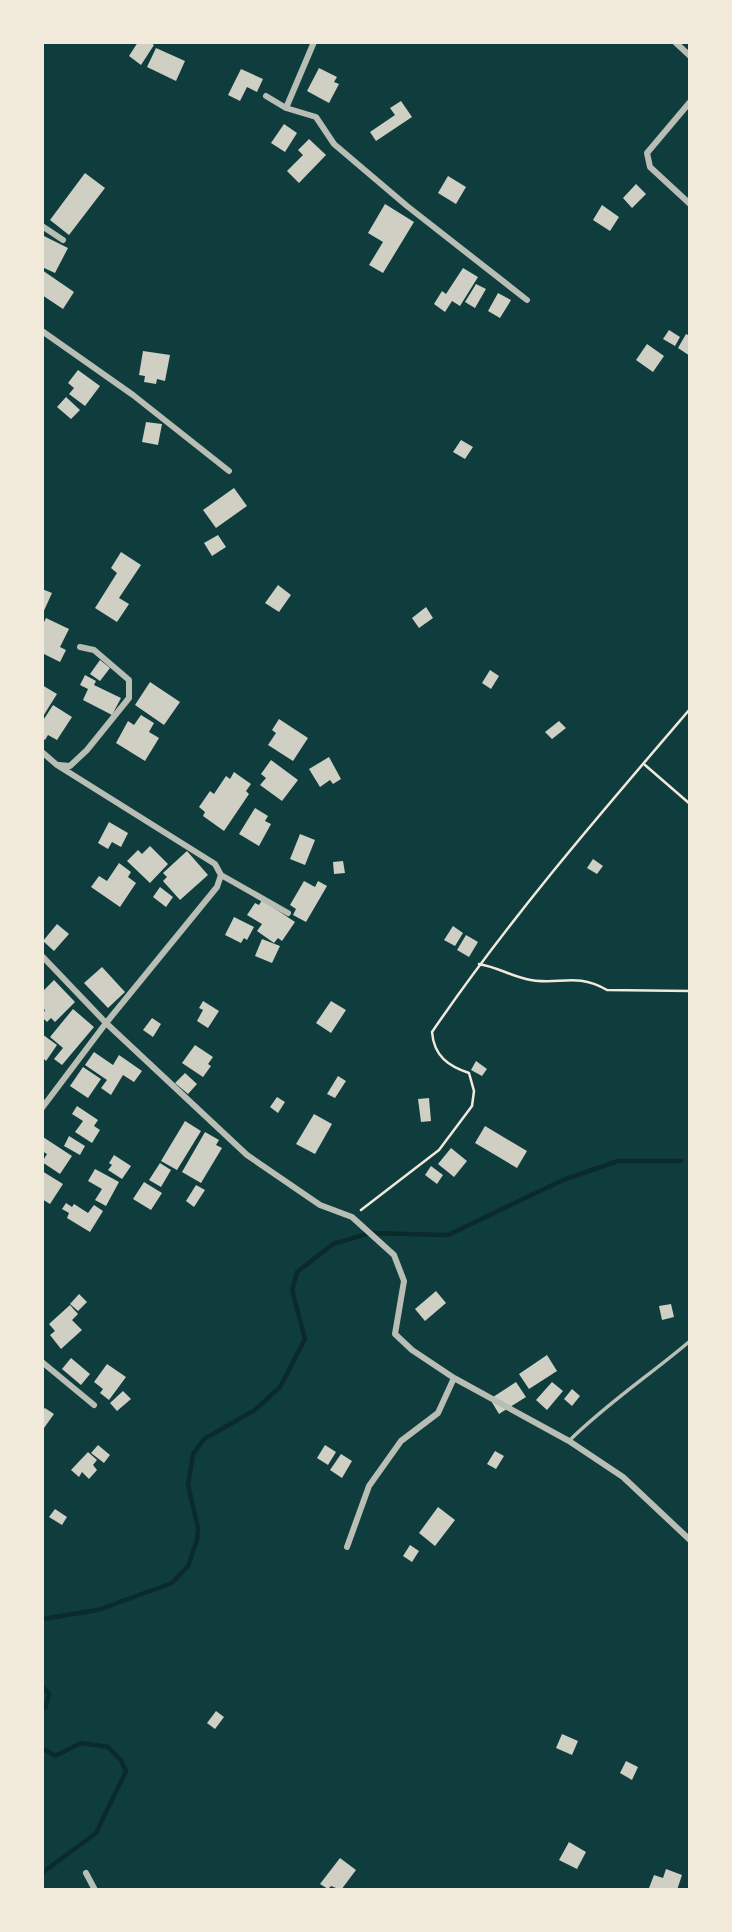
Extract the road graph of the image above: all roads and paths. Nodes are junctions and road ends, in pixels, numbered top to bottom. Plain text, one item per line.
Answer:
1 (314, 42) edge
2 (675, 42) edge
3 (690, 56) edge
4 (266, 96) dead end
5 (690, 102) edge
6 (286, 108) junction
7 (690, 204) edge
8 (42, 226) edge
9 (63, 240) dead end
10 (527, 300) dead end
11 (42, 331) edge
12 (229, 471) dead end
13 (80, 647) dead end
14 (690, 709) edge
15 (42, 752) edge
16 (643, 764) junction
17 (57, 765) junction
18 (690, 804) edge
19 (221, 875) junction
20 (288, 912) dead end
21 (42, 956) edge
22 (479, 964) junction
23 (690, 991) edge
24 (106, 1023) junction
25 (42, 1108) edge
26 (352, 1217) junction
27 (690, 1341) edge
28 (42, 1362) edge
29 (454, 1378) junction
30 (94, 1405) dead end
31 (569, 1441) junction
32 (690, 1540) edge
33 (347, 1547) dead end
34 (86, 1873) dead end
35 (95, 1890) edge

1 - 6 street
2 - 3 street
4 - 6 street
5 - 7 street
6 - 10 street
8 - 9 street
11 - 12 street
13 - 17 street
14 - 16 path
15 - 17 street
16 - 18 path
16 - 22 path
17 - 19 street
19 - 20 street
19 - 24 street
21 - 24 street
22 - 23 path
22 - 26 path
24 - 25 street
24 - 26 street
26 - 29 street
27 - 31 lane
28 - 30 street
29 - 31 street
29 - 33 street
31 - 32 street
34 - 35 street

